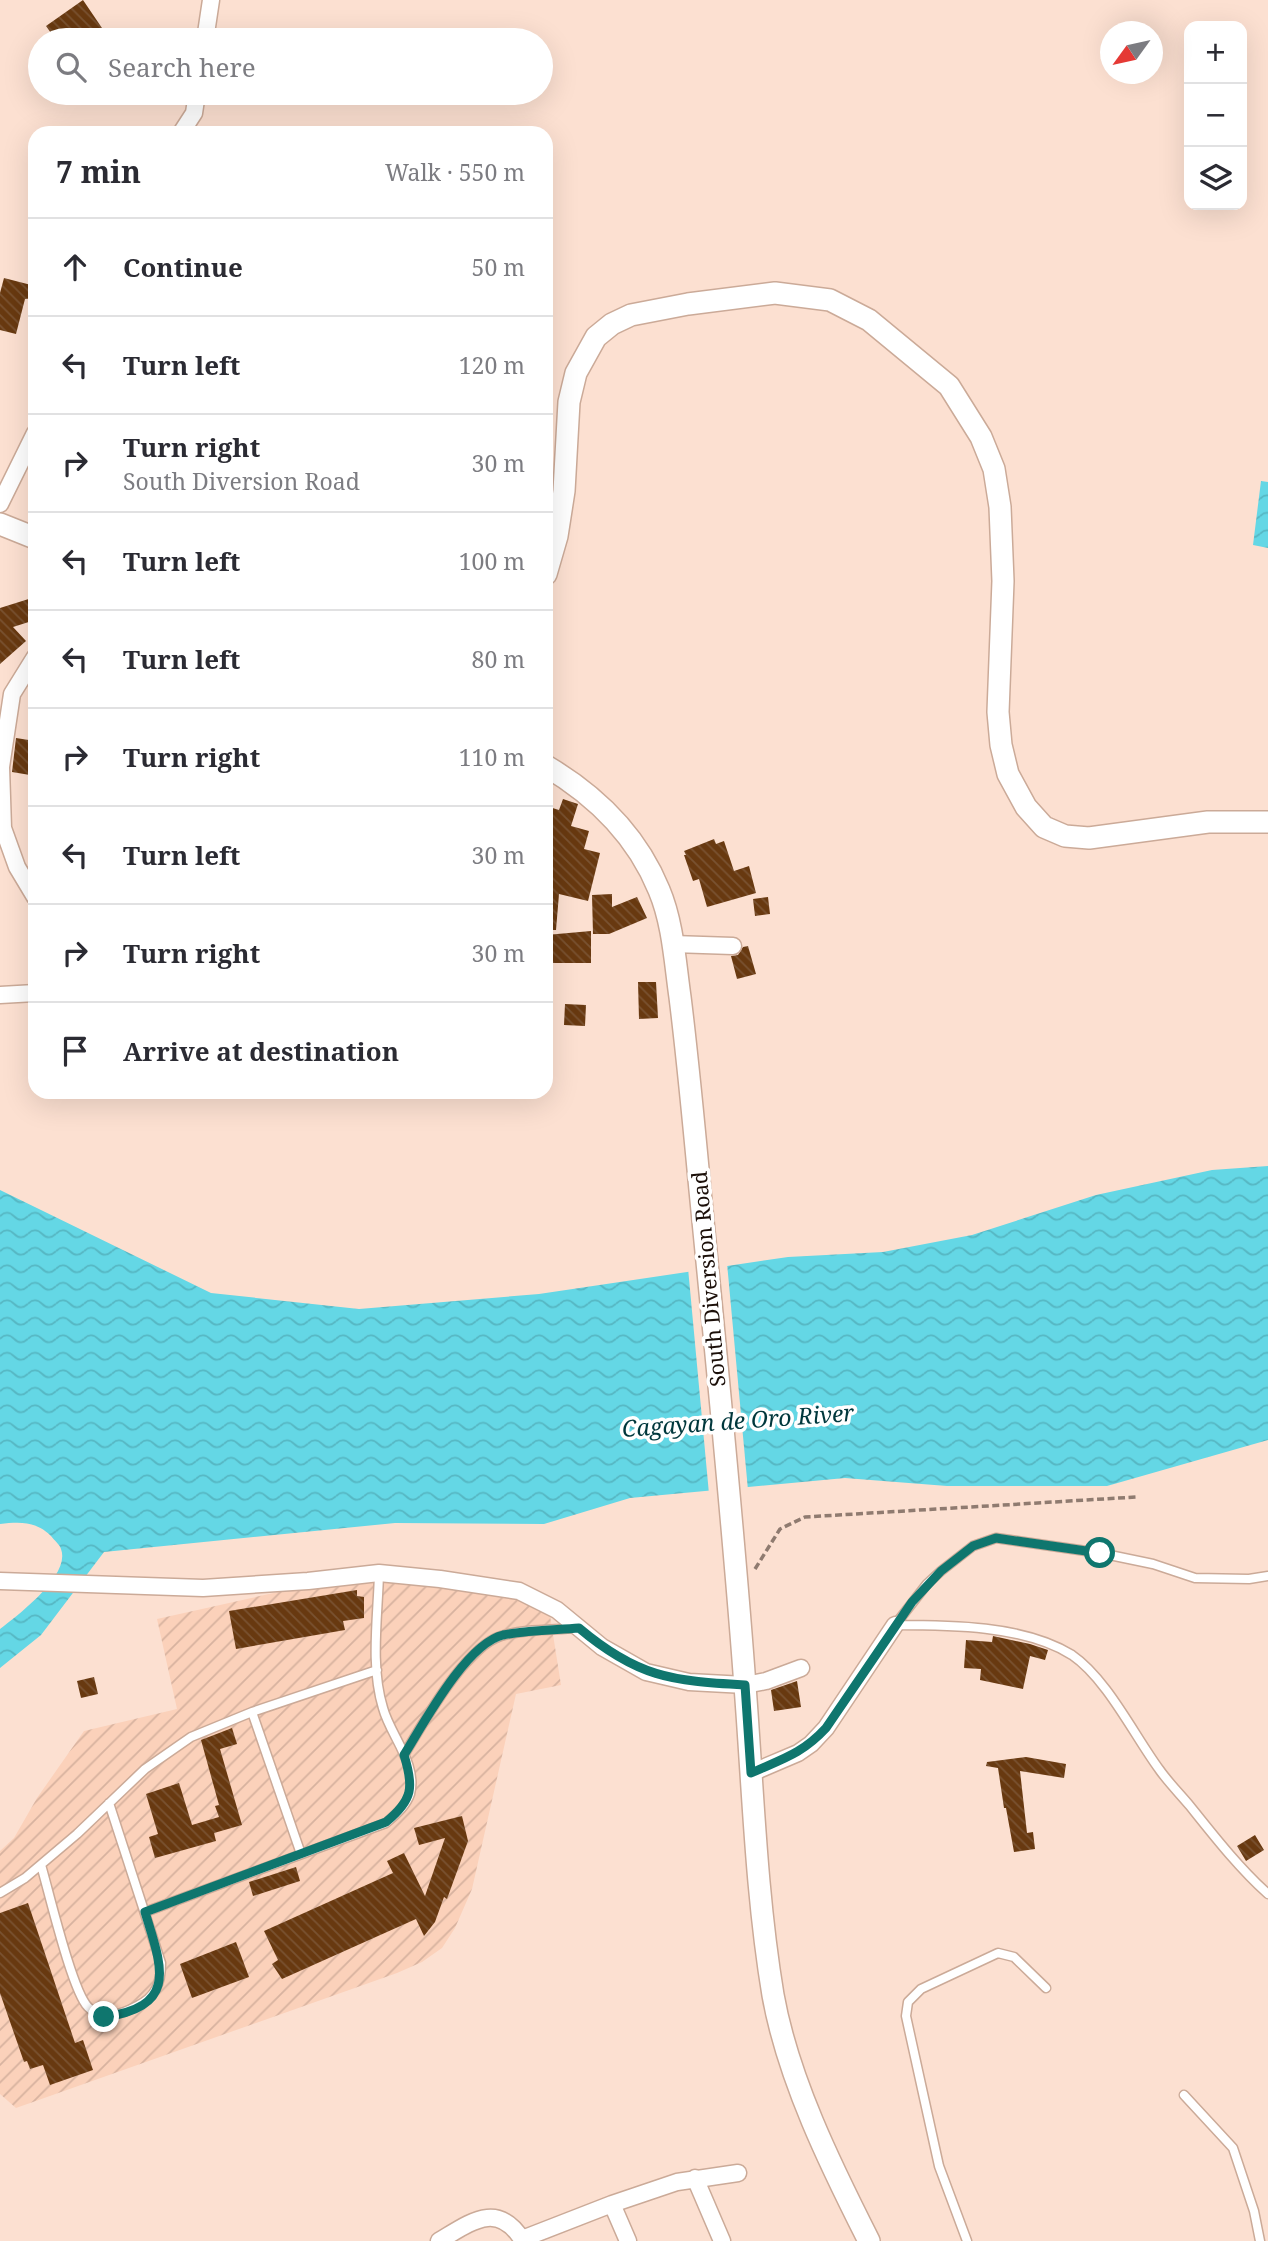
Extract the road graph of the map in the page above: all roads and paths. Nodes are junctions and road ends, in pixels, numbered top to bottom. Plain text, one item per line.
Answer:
1 (211, 0) edge
2 (207, 28) edge
3 (195, 105) edge
4 (186, 126) edge
5 (28, 447) edge
6 (0, 504) edge
7 (0, 524) edge
8 (28, 535) edge
9 (553, 550) edge
10 (28, 667) edge
11 (6, 697) edge
12 (553, 770) edge
13 (1268, 822) edge
14 (28, 885) edge
15 (673, 944) junction
16 (733, 946) dead end
17 (28, 993) edge
18 (0, 995) edge
19 (1136, 1497) dead end
20 (765, 1554) dead end
21 (379, 1573) junction
22 (1268, 1576) edge
23 (2, 1581) edge
24 (895, 1625) junction
25 (579, 1628) junction
26 (800, 1668) dead end
27 (377, 1670) junction
28 (745, 1685) junction
29 (252, 1712) junction
30 (404, 1755) junction
31 (751, 1773) junction
32 (110, 1803) junction
33 (301, 1854) junction
34 (41, 1865) junction
35 (0, 1893) edge
36 (1268, 1894) edge
37 (145, 1912) junction
38 (1046, 1988) dead end
39 (1184, 2095) dead end
40 (738, 2173) dead end
41 (695, 2178) junction
42 (612, 2204) junction
43 (523, 2240) edge
44 (439, 2241) edge
45 (628, 2241) edge
46 (722, 2241) edge
47 (869, 2241) edge
48 (967, 2241) edge
49 (1260, 2241) edge

1 - 2 street
3 - 4 street
5 - 6 street
7 - 8 main road
9 - 13 main road
10 - 11 street
11 - 14 street
12 - 15 main road, South Diversion Road
15 - 16 street
15 - 28 main road, South Diversion Road
17 - 18 street
19 - 20 path
21 - 23 street
21 - 25 street
21 - 27 lane
22 - 24 lane
24 - 31 street
24 - 36 lane
25 - 28 street
25 - 30 lane
26 - 28 street
27 - 29 lane
27 - 30 lane
28 - 31 main road, South Diversion Road
29 - 32 lane
29 - 33 lane
30 - 33 lane
31 - 47 main road, South Diversion Road
32 - 34 lane
32 - 37 lane
33 - 37 lane
34 - 35 lane
34 - 37 lane
38 - 48 lane
39 - 49 lane
40 - 41 street
41 - 42 street
41 - 46 street
42 - 43 street
42 - 45 street
43 - 44 street

